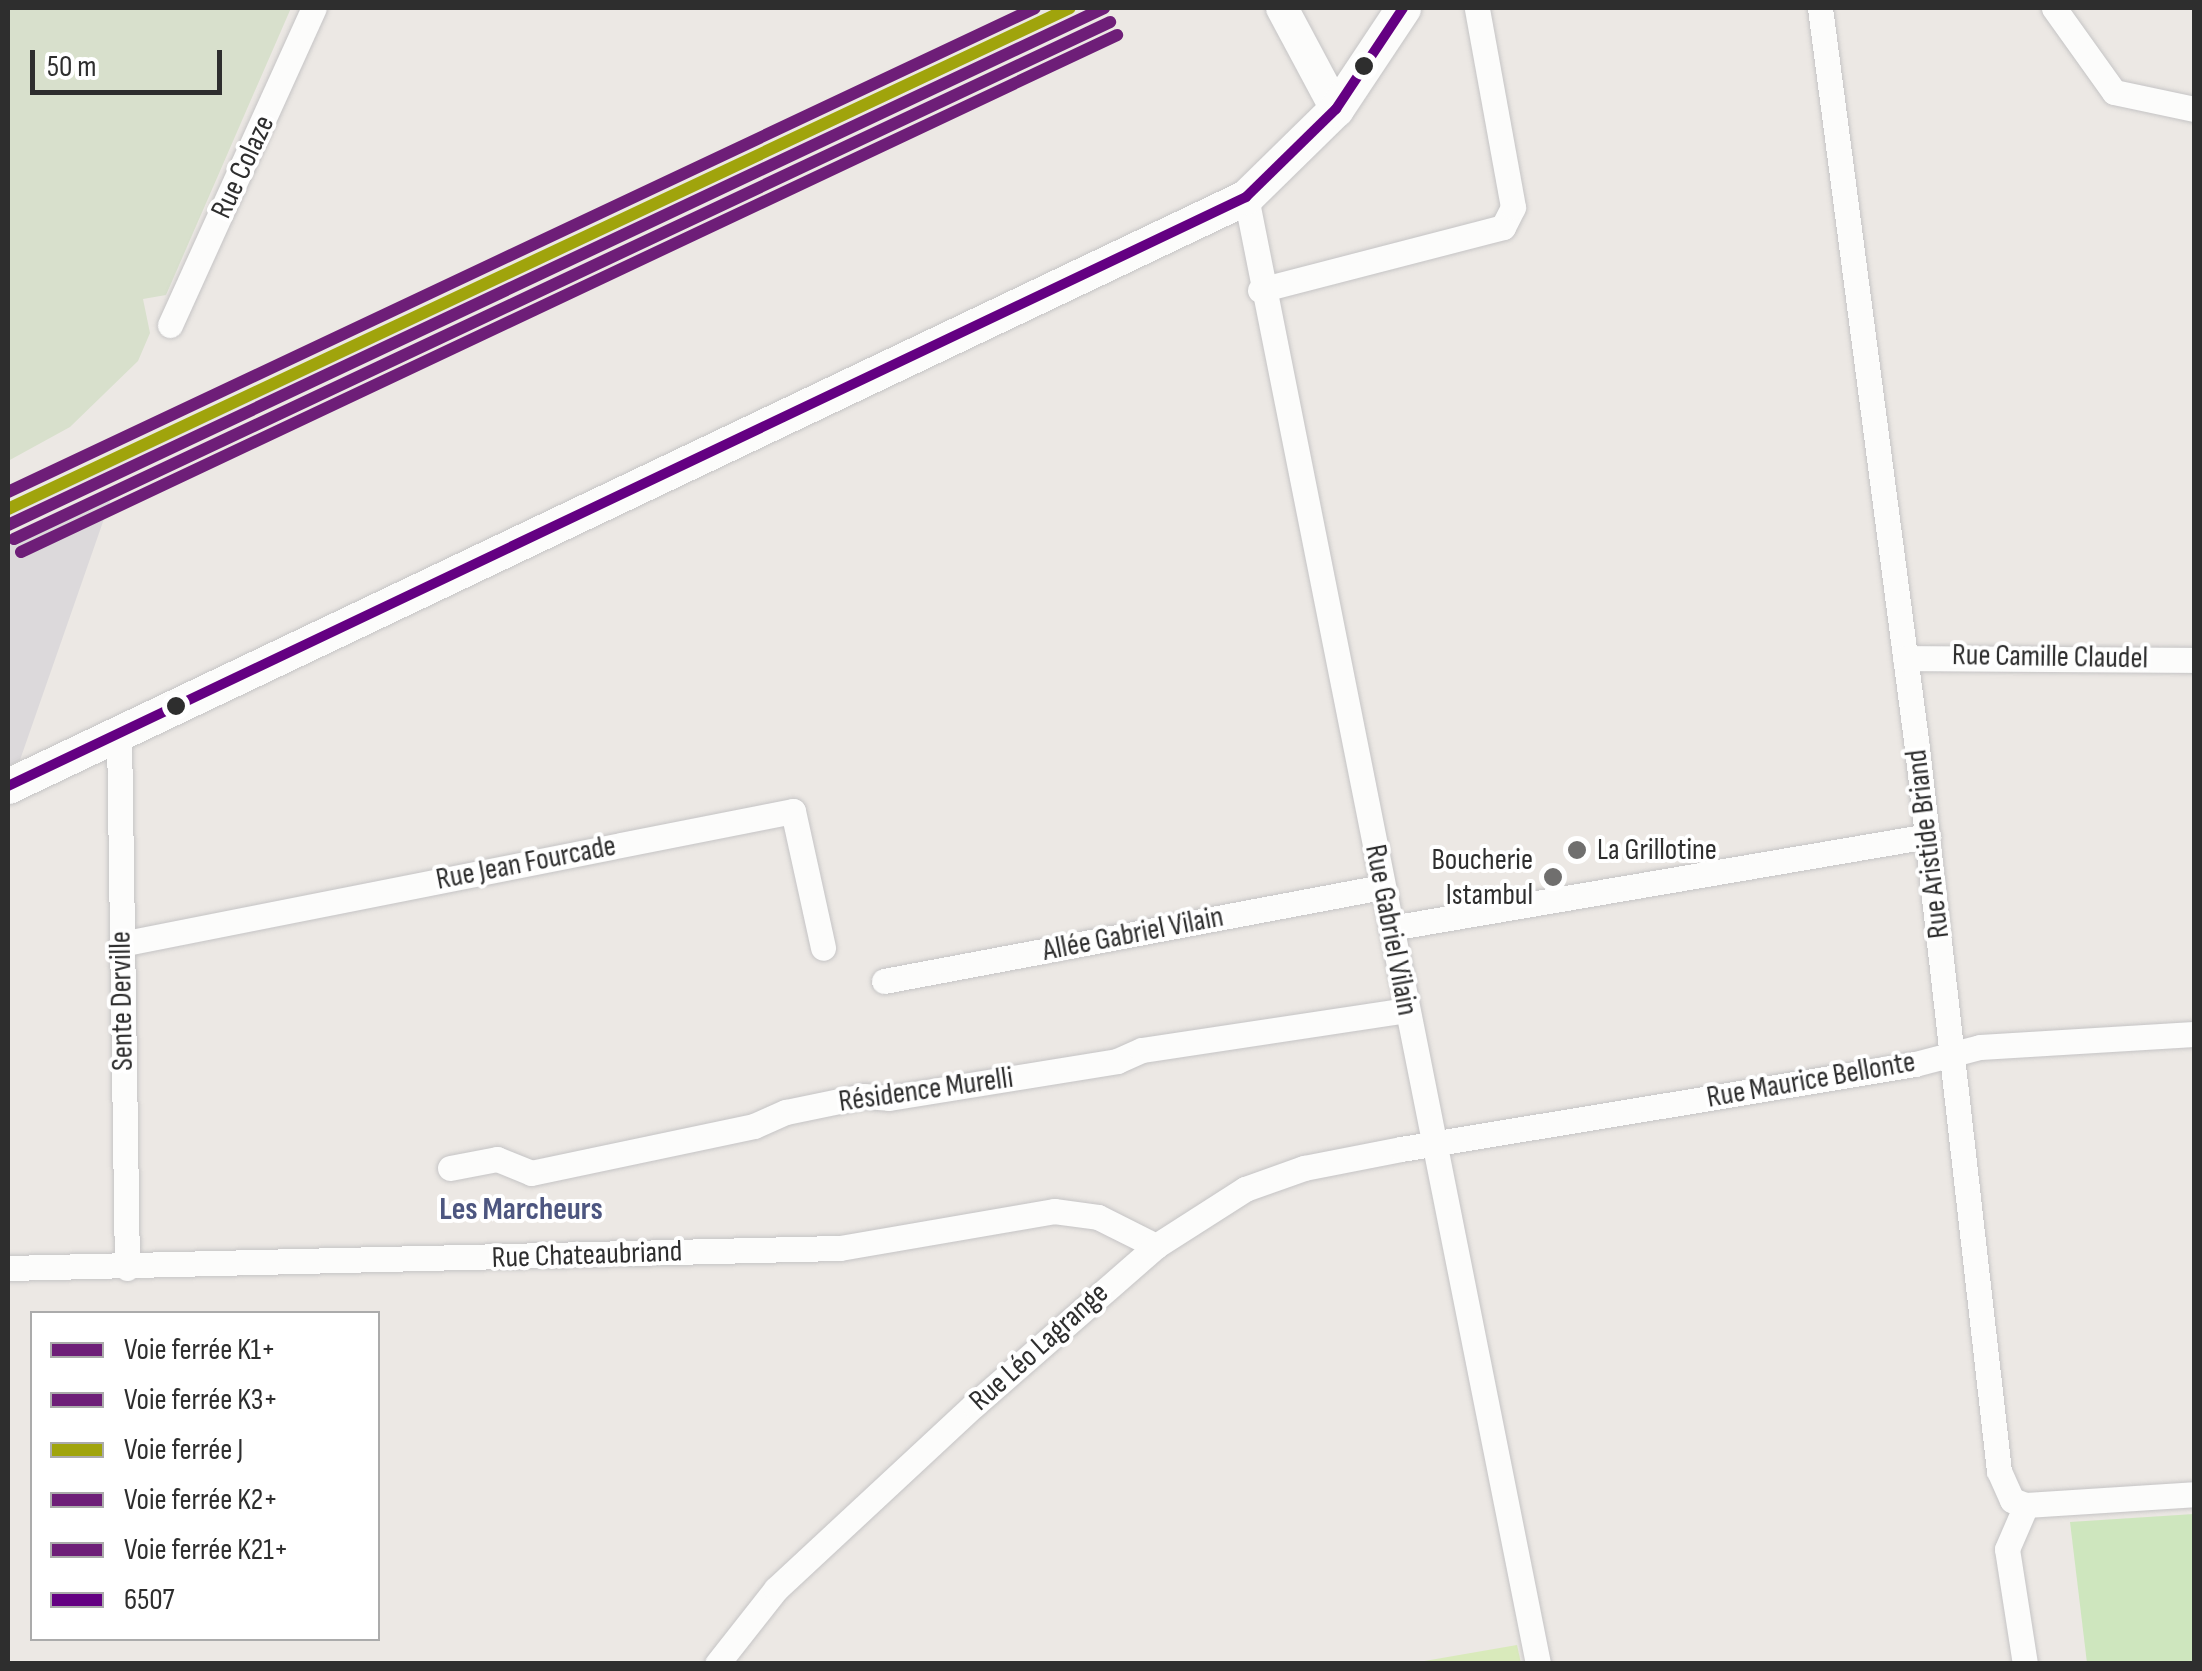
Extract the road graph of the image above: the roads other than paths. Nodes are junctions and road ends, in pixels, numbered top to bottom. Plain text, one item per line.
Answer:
1 (314, 8) edge
2 (1282, 8) edge
3 (1403, 8) edge
4 (1477, 8) edge
5 (1820, 8) edge
6 (2054, 8) edge
7 (1336, 109) junction
8 (2194, 109) edge
9 (1246, 197) junction
10 (1260, 290) junction
11 (170, 325) dead end
12 (1906, 658) junction
13 (2194, 660) edge
14 (119, 734) junction
15 (8, 786) edge
16 (1928, 836) junction
17 (1382, 887) junction
18 (1391, 928) junction
19 (122, 944) junction
20 (824, 948) dead end
21 (884, 980) dead end
22 (1407, 1010) junction
23 (2194, 1034) edge
24 (1952, 1053) junction
25 (1430, 1143) junction
26 (450, 1168) dead end
27 (1156, 1246) junction
28 (8, 1268) edge
29 (126, 1268) junction
30 (2194, 1494) edge
31 (2026, 1505) junction
32 (717, 1664) edge
33 (1538, 1664) edge
34 (2025, 1664) edge

1 - 11 street, Rue Colaze
2 - 7 street
3 - 7 main road
4 - 10 street
5 - 12 street, Rue Aristide Briand
6 - 8 street
7 - 9 main road
9 - 10 street, Rue Gabriel Vilain
9 - 14 main road
10 - 17 street, Rue Gabriel Vilain
12 - 13 street, Rue Camille Claudel
12 - 16 street, Rue Aristide Briand
14 - 15 main road
14 - 19 street, Sente Derville
16 - 18 street
16 - 24 street, Rue Aristide Briand
17 - 18 street, Rue Gabriel Vilain
17 - 21 street, Allée Gabriel Vilain
18 - 22 street, Rue Gabriel Vilain
19 - 20 street, Rue Jean Fourcade
19 - 29 street, Sente Derville
22 - 25 street, Rue Gabriel Vilain
22 - 26 street, Résidence Murelli
23 - 24 street, Rue Maurice Bellonte
24 - 25 street, Rue Maurice Bellonte
24 - 31 street, Rue Aristide Briand
25 - 27 street, Rue Léo Lagrange
25 - 33 street, Rue Gabriel Vilain
27 - 29 street, Rue Chateaubriand
27 - 32 street, Rue Léo Lagrange
28 - 29 street, Rue Chateaubriand
30 - 31 street
31 - 34 street

